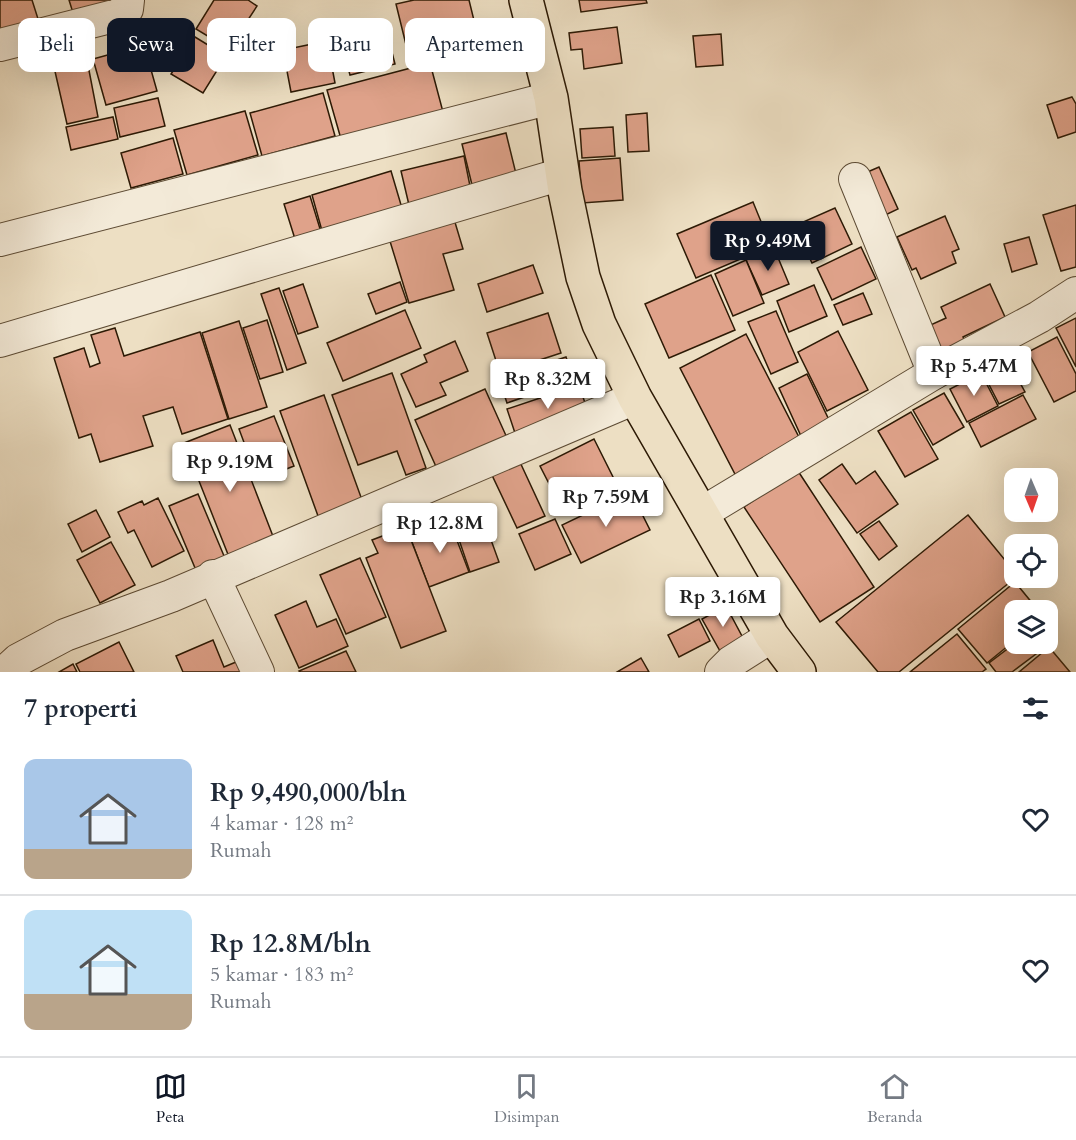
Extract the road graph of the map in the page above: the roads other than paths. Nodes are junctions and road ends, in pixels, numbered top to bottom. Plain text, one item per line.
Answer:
1 (128, 0) edge
2 (526, 0) edge
3 (0, 45) edge
4 (550, 99) junction
5 (562, 174) junction
6 (855, 180) dead end
7 (0, 240) edge
8 (1076, 293) edge
9 (0, 341) edge
10 (934, 373) junction
11 (635, 398) junction
12 (702, 513) junction
13 (213, 576) junction
14 (772, 636) junction
15 (5, 672) edge
16 (258, 672) edge
17 (721, 672) edge
18 (799, 672) edge

1 - 3 street
2 - 4 highway
4 - 5 highway
4 - 7 street
5 - 9 street
5 - 11 highway
6 - 10 street
8 - 10 street
10 - 12 street
11 - 12 highway
11 - 13 street
12 - 14 highway
13 - 15 street
13 - 16 street
14 - 17 street
14 - 18 highway

